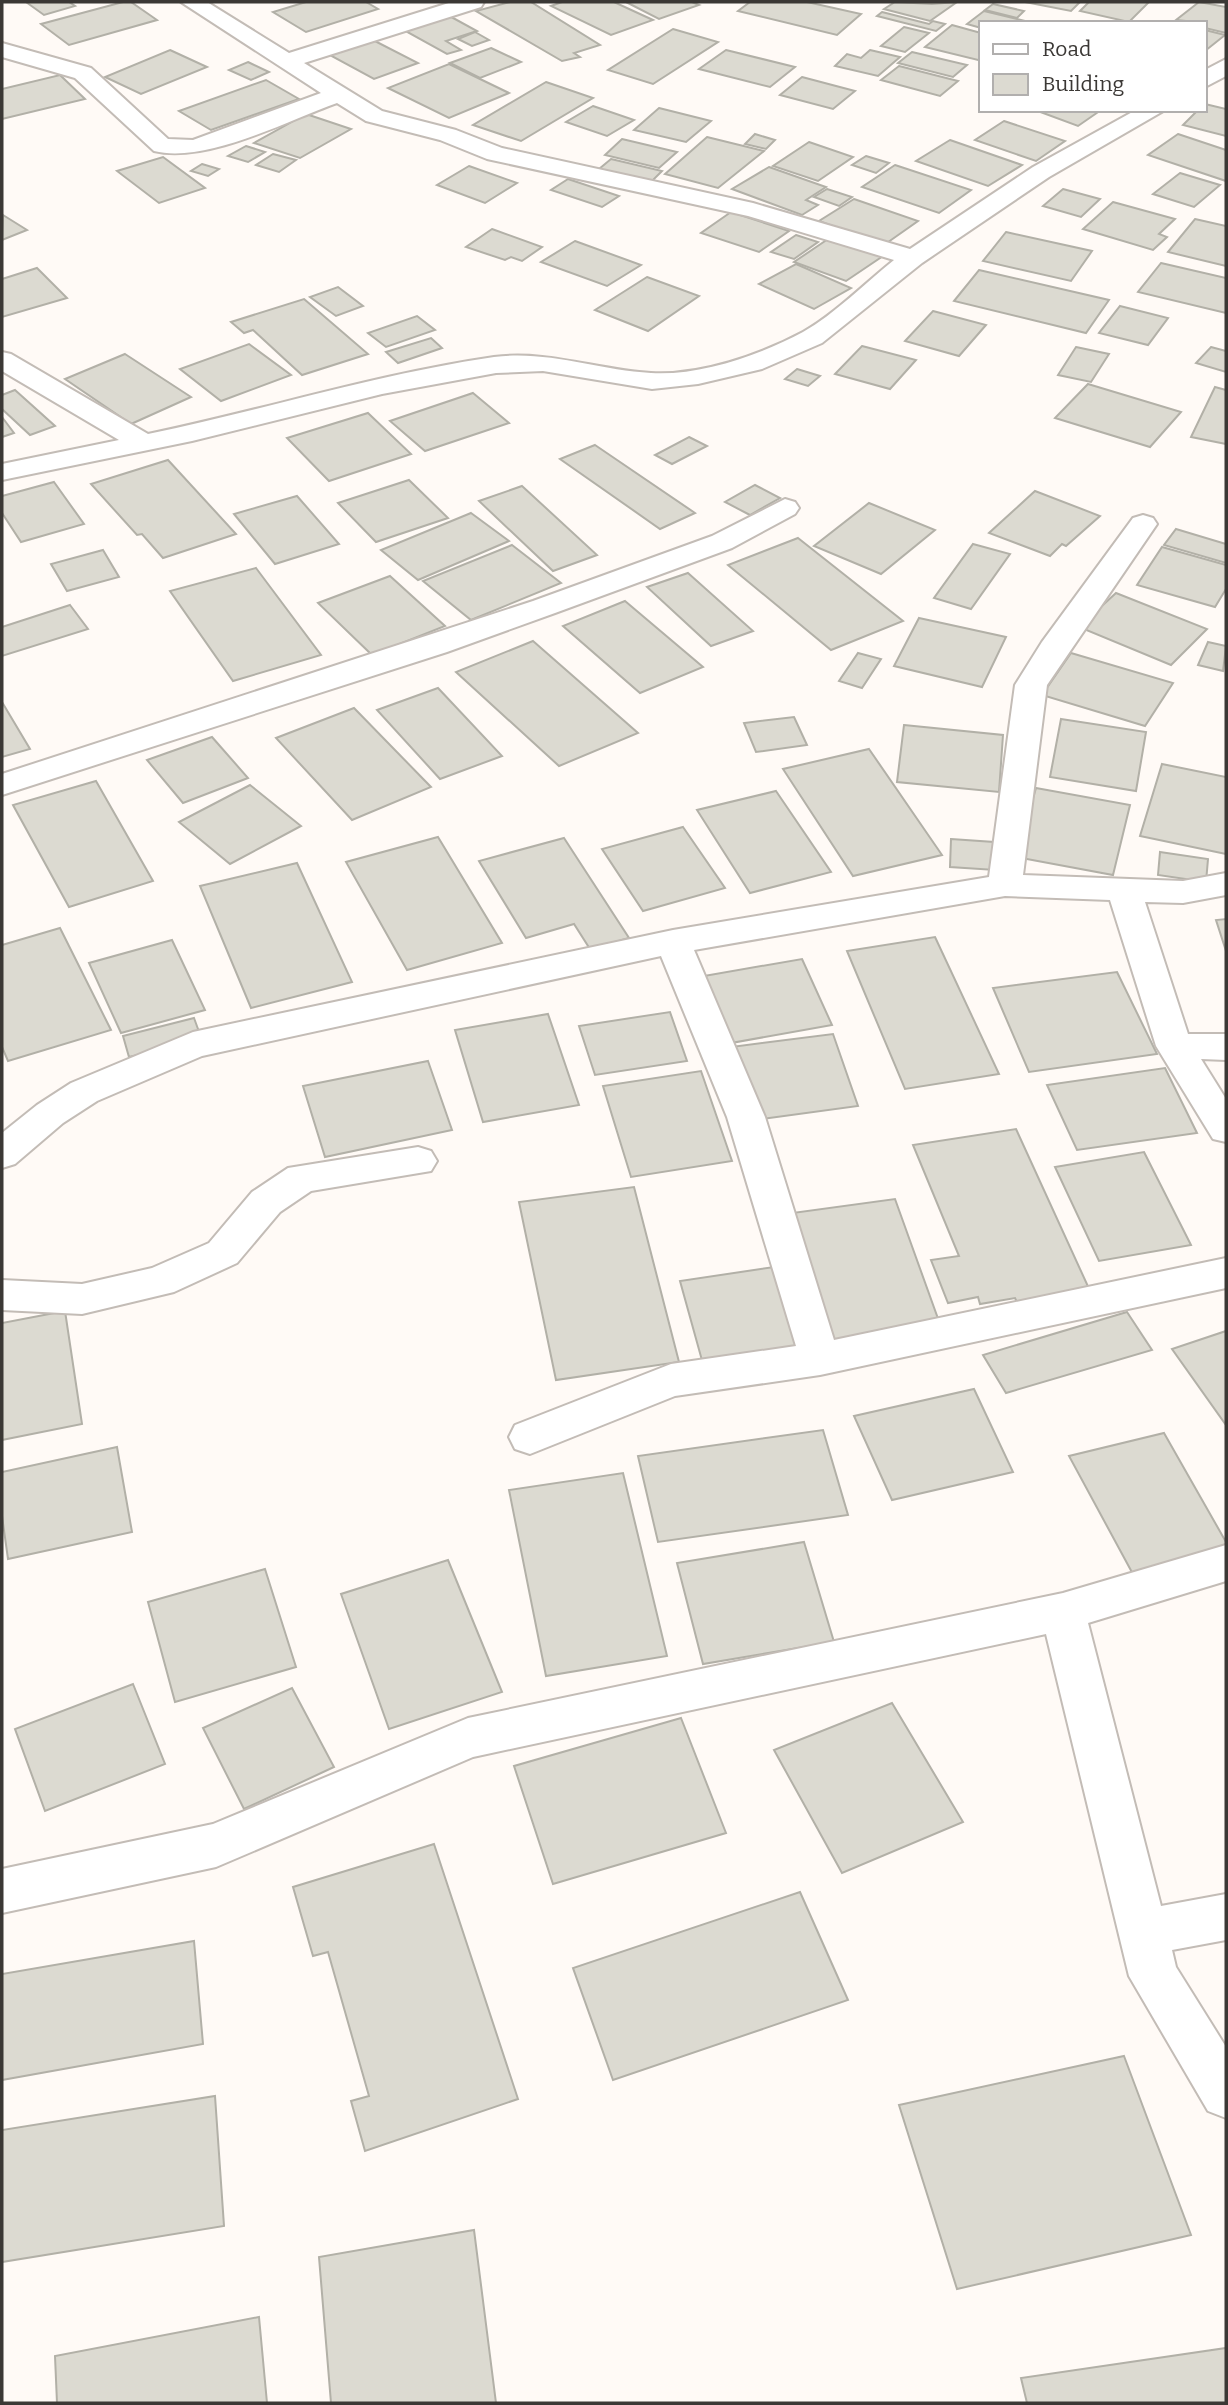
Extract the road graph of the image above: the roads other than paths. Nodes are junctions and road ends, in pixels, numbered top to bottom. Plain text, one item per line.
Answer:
1 (192, 2) edge
2 (473, 2) edge
3 (2, 50) edge
4 (288, 61) junction
5 (1226, 66) edge
6 (1207, 79) edge
7 (340, 94) junction
8 (1150, 112) edge
9 (913, 258) junction
10 (2, 360) edge
11 (144, 443) junction
12 (2, 472) edge
13 (785, 508) dead end
14 (1143, 524) dead end
15 (2, 785) edge
16 (1226, 884) edge
17 (1005, 885) junction
18 (1124, 889) junction
19 (673, 942) junction
20 (1174, 1046) junction
21 (1226, 1047) edge
22 (1226, 1129) edge
23 (2, 1154) edge
24 (418, 1161) dead end
25 (1226, 1273) edge
26 (2, 1295) edge
27 (820, 1359) junction
28 (530, 1437) dead end
29 (1226, 1563) edge
30 (1063, 1612) junction
31 (2, 1891) edge
32 (1226, 1917) edge
33 (1145, 1932) junction
34 (1226, 2093) edge

1 - 4 street
2 - 4 street
3 - 7 street
4 - 7 street
5 - 6 street
7 - 9 street
8 - 9 street
9 - 11 street
10 - 11 street
11 - 12 street
13 - 15 street
14 - 17 street
16 - 18 street
17 - 18 street
17 - 19 street
18 - 20 street
19 - 23 street
19 - 27 street
20 - 21 street
20 - 22 street
24 - 26 street
25 - 27 street
27 - 28 street
29 - 30 street
30 - 31 street
30 - 33 street
32 - 33 street
33 - 34 street

